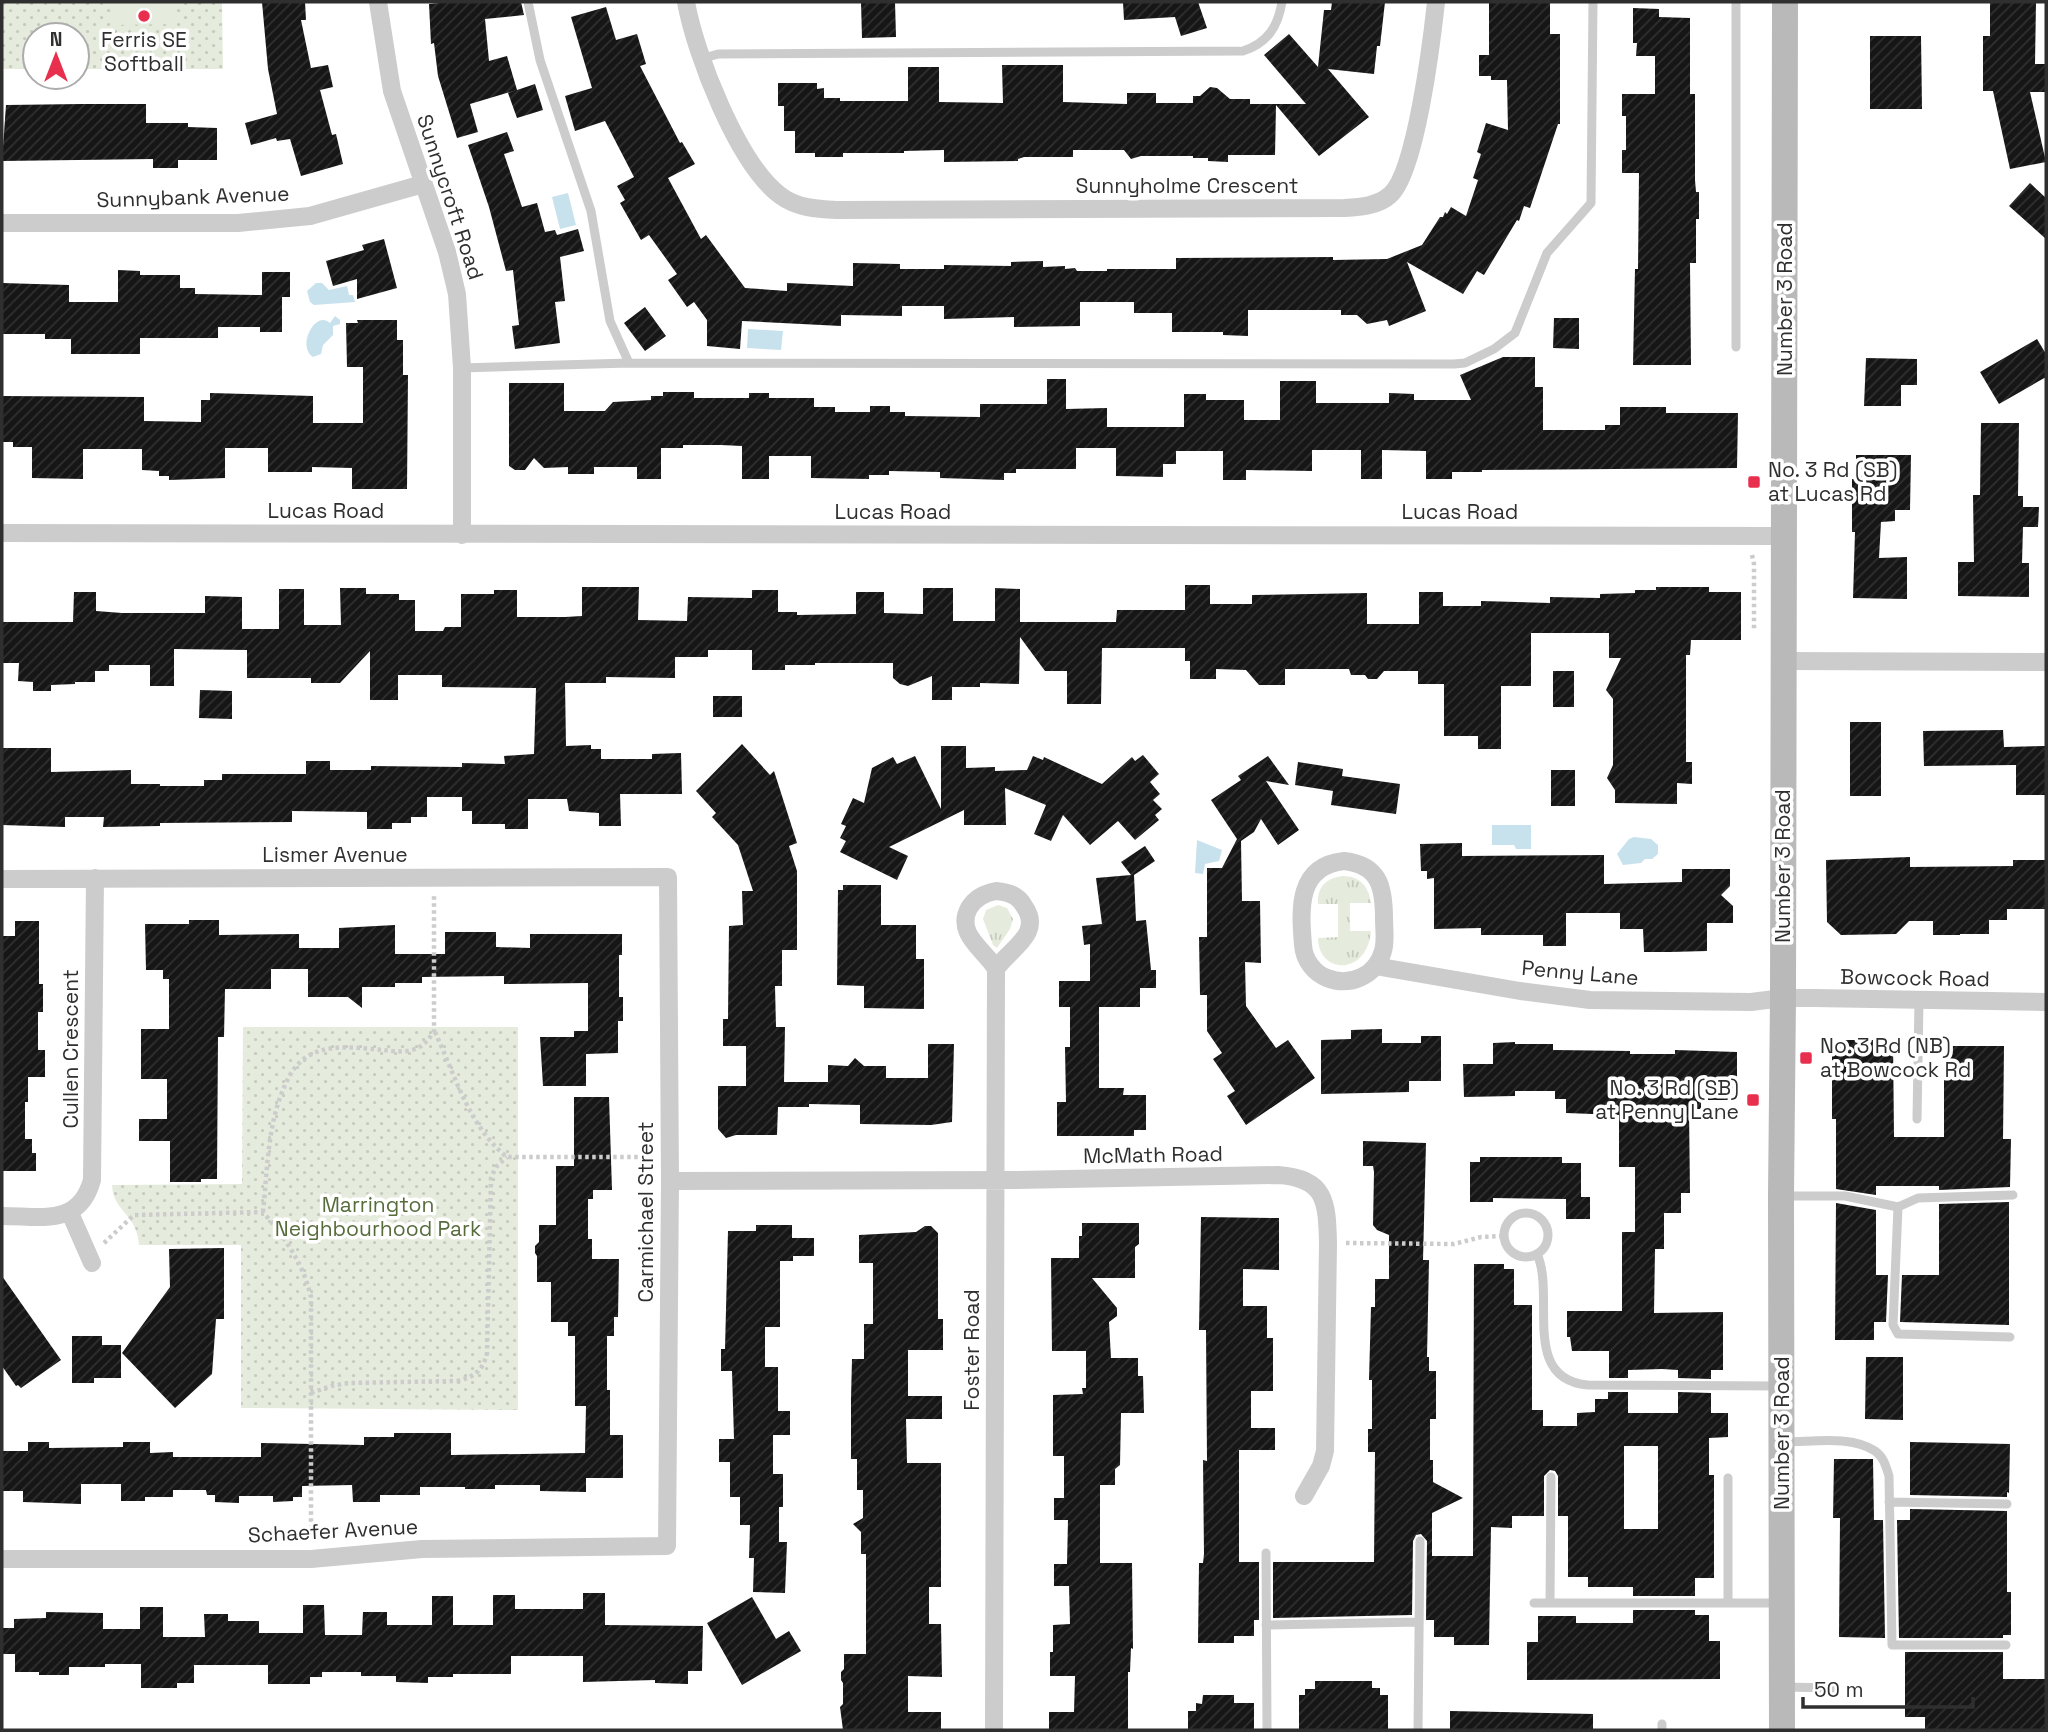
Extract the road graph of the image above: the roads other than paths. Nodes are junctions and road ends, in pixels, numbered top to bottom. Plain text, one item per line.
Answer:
1 (378, 2) edge
2 (528, 2) edge
3 (686, 2) edge
4 (1282, 2) edge
5 (1436, 2) edge
6 (1592, 2) edge
7 (1736, 2) edge
8 (1786, 2) edge
9 (701, 59) junction
10 (423, 184) junction
11 (2, 223) edge
12 (1736, 347) dead end
13 (629, 363) junction
14 (462, 368) junction
15 (2, 533) edge
16 (462, 535) junction
17 (1784, 536) junction
18 (1783, 660) junction
19 (2046, 662) edge
20 (668, 877) joint
21 (2, 878) edge
22 (95, 878) junction
23 (1375, 966) junction
24 (996, 969) dead end
25 (1783, 998) junction
26 (1919, 1001) junction
27 (2046, 1002) edge
28 (1917, 1119) dead end
29 (995, 1180) junction
30 (670, 1181) junction
31 (2013, 1195) dead end
32 (1781, 1196) junction
33 (1898, 1207) junction
34 (70, 1213) junction
35 (2, 1216) edge
36 (1537, 1254) junction
37 (90, 1259) road end
38 (2010, 1337) dead end
39 (1782, 1386) junction
40 (1782, 1442) junction
41 (1551, 1477) dead end
42 (1728, 1478) dead end
43 (1304, 1496) dead end
44 (1889, 1502) junction
45 (2007, 1504) dead end
46 (1420, 1541) dead end
47 (667, 1546) joint
48 (1266, 1553) dead end
49 (2, 1559) edge
50 (1534, 1603) dead end
51 (1550, 1603) junction
52 (1728, 1603) junction
53 (1783, 1603) junction
54 (1419, 1622) junction
55 (1266, 1625) junction
56 (2006, 1644) dead end
57 (1783, 1687) junction
58 (1833, 1688) dead end
59 (994, 1730) edge
60 (1267, 1730) edge
61 (1418, 1730) edge
62 (1782, 1730) edge

1 - 10 street, Sunnycroft Road
2 - 13 lane
3 - 9 street, Sunnyholme Crescent
4 - 9 lane
5 - 9 street, Sunnyholme Crescent
6 - 13 lane
7 - 12 lane
8 - 17 main road, Number 3 Road
10 - 11 street, Sunnybank Avenue
10 - 14 street, Sunnycroft Road
13 - 14 lane
14 - 16 street, Sunnycroft Road
15 - 16 street, Lucas Road
16 - 17 street, Lucas Road
17 - 18 main road, Number 3 Road
18 - 19 street
18 - 25 main road, Number 3 Road
20 - 22 street, Lismer Avenue
20 - 30 street, Carmichael Street
21 - 22 street, Lismer Avenue
22 - 34 street, Cullen Crescent
23 - 23 street
23 - 25 street, Penny Lane
24 - 29 street, Foster Road
25 - 26 street, Bowcock Road
25 - 32 main road, Number 3 Road
26 - 27 street, Bowcock Road
26 - 28 lane
29 - 30 street, McMath Road
29 - 43 street, McMath Road
29 - 59 street, Foster Road
30 - 47 street, Carmichael Street
31 - 33 lane
32 - 33 lane
32 - 39 main road, Number 3 Road
33 - 38 lane
34 - 35 street
34 - 37 street
36 - 36 lane
36 - 39 lane
39 - 40 main road, Number 3 Road
40 - 44 lane
40 - 53 main road, Number 3 Road
41 - 51 lane
42 - 52 lane
44 - 45 lane
44 - 56 lane
46 - 54 lane
47 - 49 street, Schaefer Avenue
48 - 55 lane
50 - 51 lane
51 - 52 lane
52 - 53 lane
53 - 57 main road, Number 3 Road
54 - 55 lane
54 - 61 lane
55 - 60 lane
57 - 58 lane
57 - 62 main road, Number 3 Road

